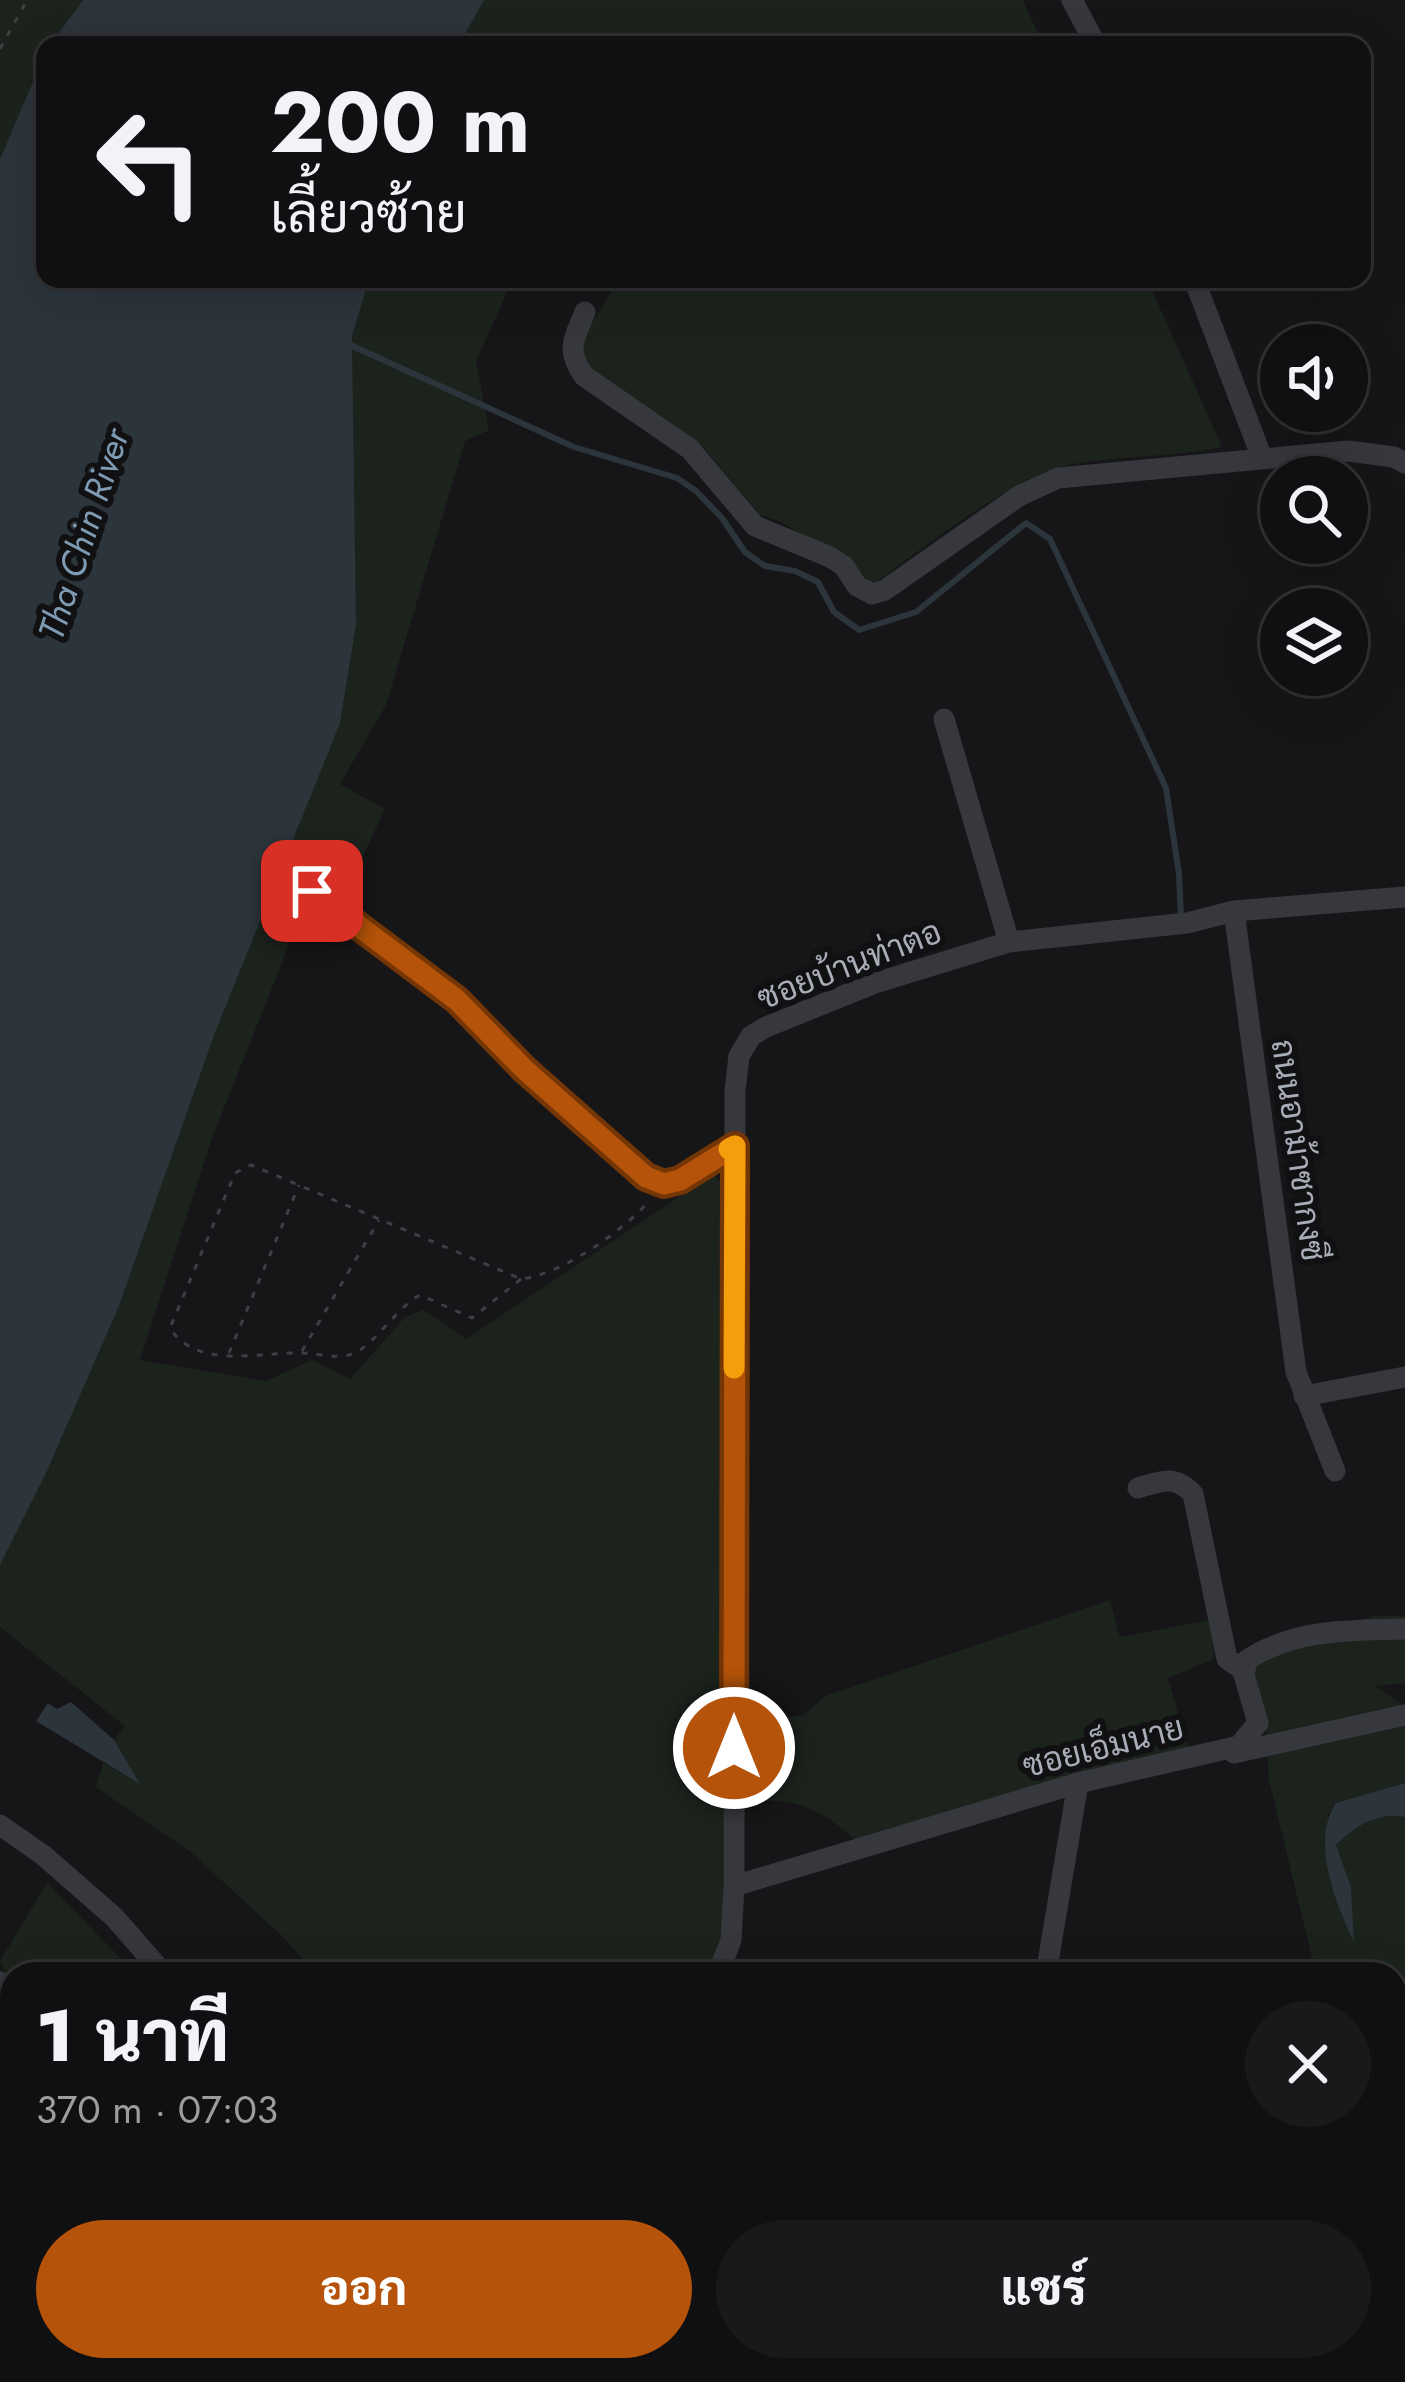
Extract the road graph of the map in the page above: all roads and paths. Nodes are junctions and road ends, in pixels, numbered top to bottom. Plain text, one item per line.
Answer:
1 (27, 0) edge
2 (1072, 0) edge
3 (1091, 36) edge
4 (0, 49) edge
5 (1197, 288) edge
6 (585, 312) dead end
7 (1261, 456) edge
8 (1287, 456) edge
9 (1260, 458) edge
10 (1405, 463) edge
11 (944, 719) dead end
12 (312, 891) dead end
13 (1405, 897) edge
14 (1234, 911) junction
15 (1010, 942) junction
16 (735, 1146) junction
17 (664, 1184) junction
18 (299, 1185) junction
19 (380, 1219) junction
20 (521, 1279) junction
21 (301, 1353) junction
22 (228, 1355) junction
23 (1405, 1377) edge
24 (1304, 1396) junction
25 (1335, 1471) dead end
26 (1138, 1488) dead end
27 (1405, 1629) edge
28 (1245, 1671) junction
29 (1405, 1715) edge
30 (1077, 1788) junction
31 (0, 1825) edge
32 (734, 1886) junction
33 (153, 1962) edge
34 (723, 1962) edge
35 (1048, 1962) edge

1 - 4 path
2 - 3 street
5 - 7 street
6 - 9 street
8 - 10 street
11 - 15 street
12 - 17 street
13 - 14 street, ซอยบ้านท่าตอ
14 - 15 street, ซอยบ้านท่าตอ
14 - 24 street, ถนนอาม้าซากงซี
15 - 16 street, ซอยบ้านท่าตอ
16 - 17 street
16 - 32 street, ซอยบ้านท่าตอ
17 - 20 path
18 - 19 path
18 - 22 path
18 - 22 path
19 - 20 path
19 - 21 path
20 - 21 path
21 - 22 path
23 - 24 street
24 - 25 street, ถนนอาม้าซากงซี
26 - 28 street
27 - 28 street
28 - 30 street, ซอยเอ็มนาย
29 - 30 street
30 - 32 street, ซอยเอ็มนาย
30 - 35 street
31 - 33 street
32 - 34 street, ซอยบ้านท่าตอ

